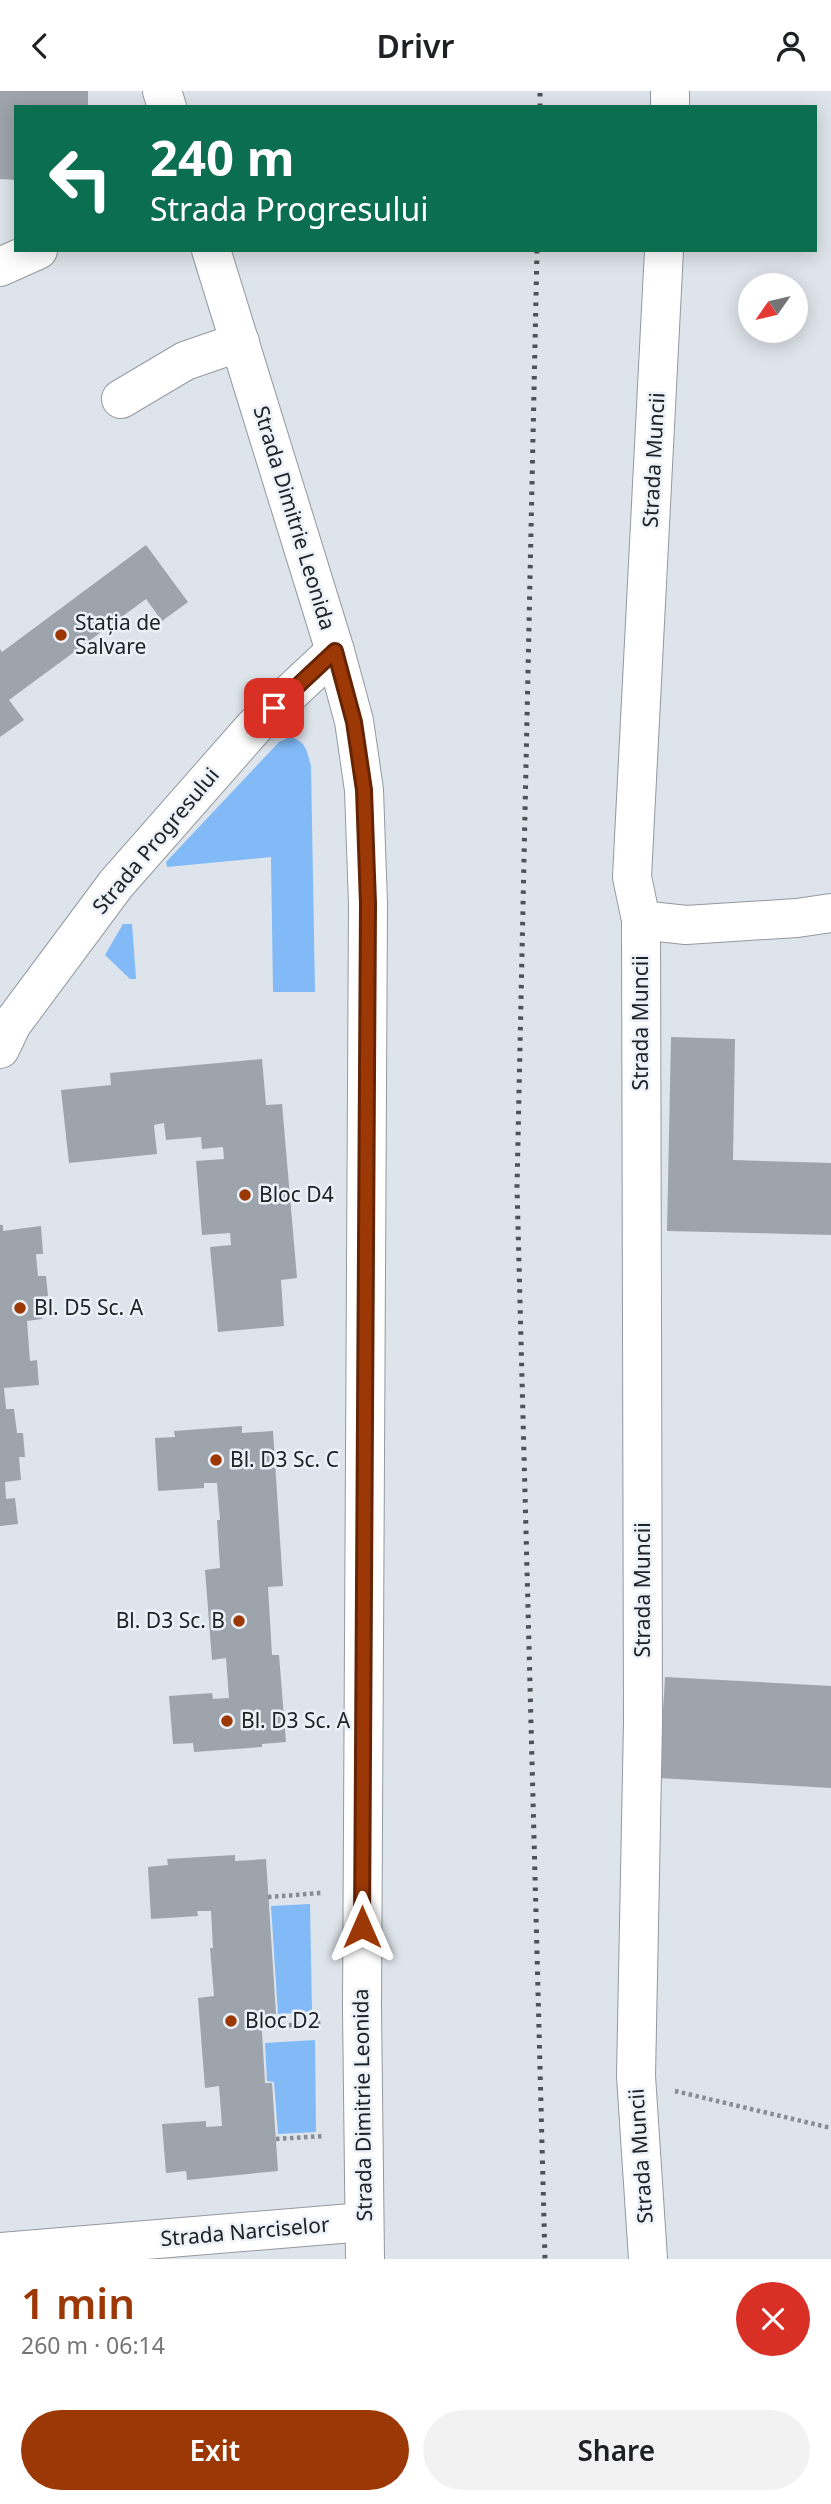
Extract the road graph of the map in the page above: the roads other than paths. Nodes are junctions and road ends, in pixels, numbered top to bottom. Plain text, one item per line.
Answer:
1 (34, 252) edge
2 (212, 252) edge
3 (664, 252) edge
4 (0, 267) edge
5 (240, 342) junction
6 (121, 399) dead end
7 (335, 651) junction
8 (831, 913) edge
9 (640, 920) junction
10 (4, 1032) edge
11 (365, 2241) edge
12 (0, 2252) edge
13 (648, 2259) edge

1 - 4 main road
2 - 5 main road, Strada Dimitrie Leonida
3 - 9 main road, Strada Muncii
5 - 6 main road
5 - 7 main road, Strada Dimitrie Leonida
7 - 10 main road, Strada Progresului
7 - 11 main road, Strada Dimitrie Leonida
8 - 9 main road
9 - 13 main road, Strada Muncii
11 - 12 main road, Strada Narciselor

